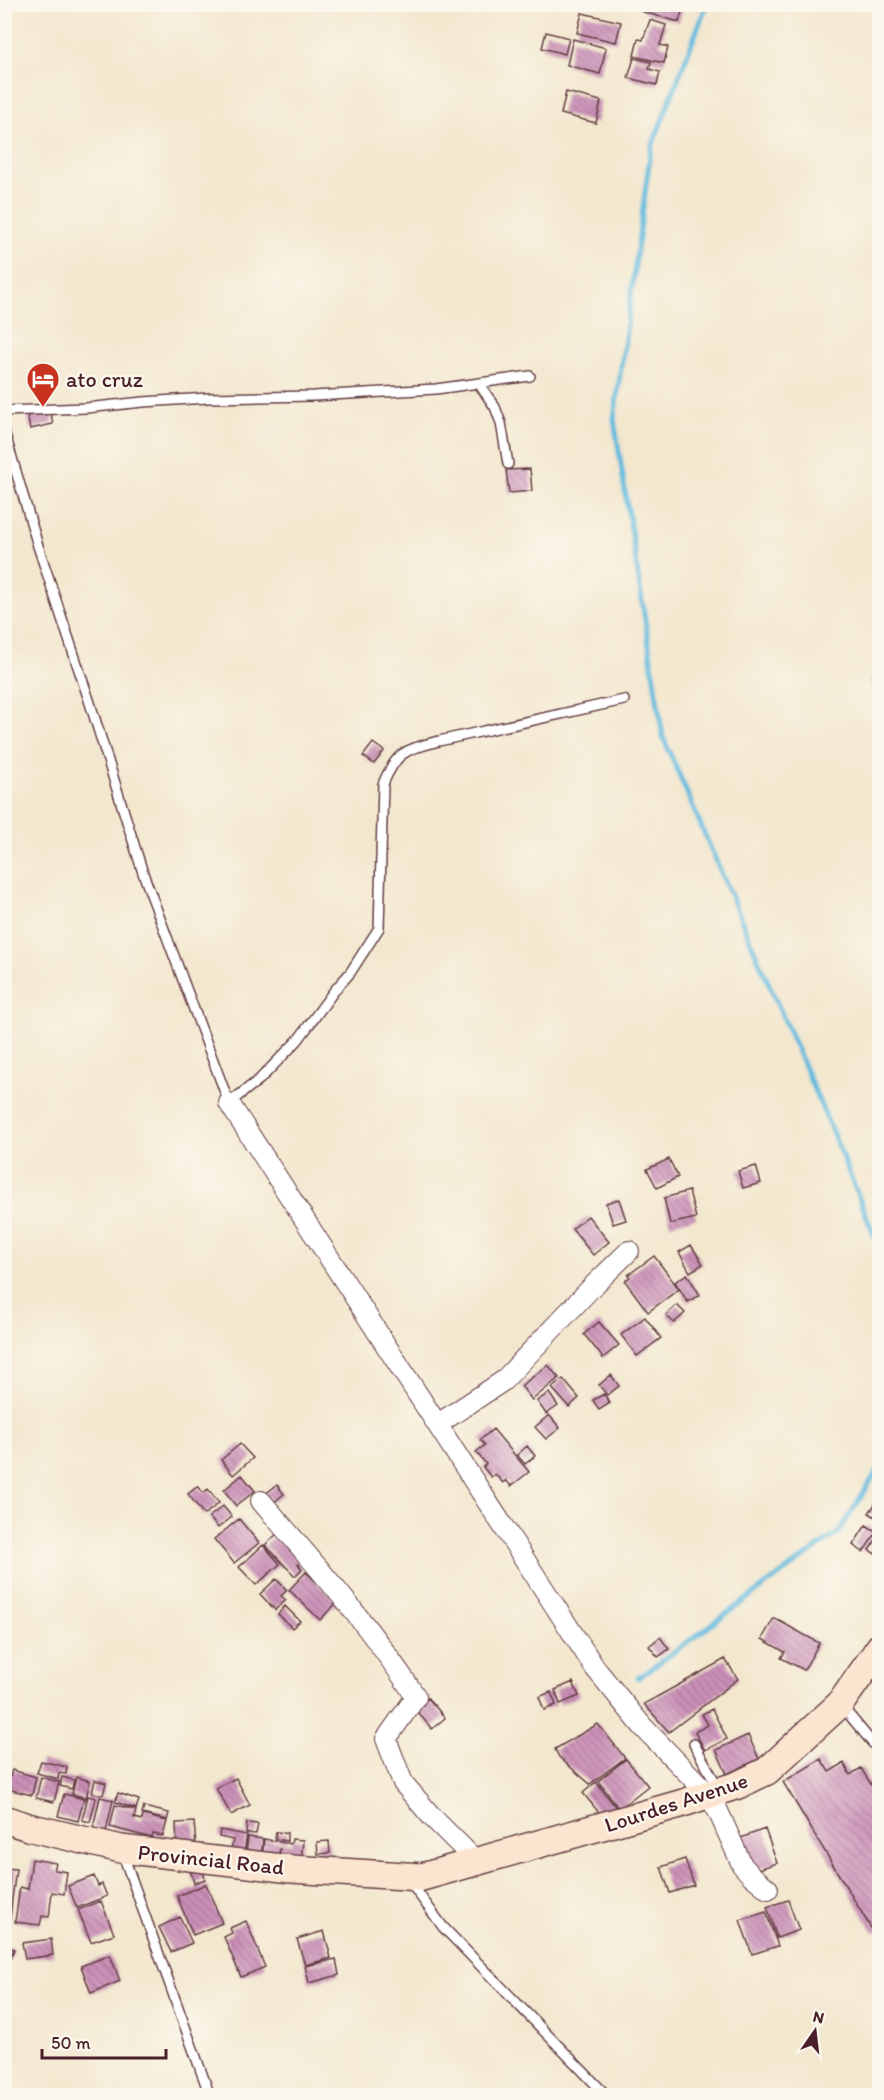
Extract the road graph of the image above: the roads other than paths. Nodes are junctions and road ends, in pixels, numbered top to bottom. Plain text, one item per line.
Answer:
1 (530, 376) dead end
2 (479, 384) junction
3 (4, 411) edge
4 (4, 431) edge
5 (508, 464) dead end
6 (624, 700) dead end
7 (229, 1103) junction
8 (629, 1251) dead end
9 (438, 1424) junction
10 (261, 1501) dead end
11 (879, 1647) edge
12 (840, 1704) junction
13 (694, 1744) dead end
14 (879, 1752) edge
15 (715, 1793) junction
16 (4, 1819) edge
17 (121, 1849) junction
18 (476, 1861) junction
19 (414, 1876) junction
20 (768, 1889) dead end
21 (210, 2096) edge
22 (607, 2096) edge

1 - 2 lane
2 - 3 lane
2 - 5 lane
4 - 7 lane
6 - 7 lane
7 - 9 street
8 - 9 street
9 - 15 street
10 - 18 street
11 - 12 main road, Lourdes Avenue
12 - 14 lane
12 - 15 main road, Lourdes Avenue
13 - 15 lane
15 - 18 main road, Lourdes Avenue
15 - 20 street
16 - 17 main road, Provincial Road
17 - 19 main road, Provincial Road
17 - 21 lane
18 - 19 main road, Lourdes Avenue
19 - 22 lane

